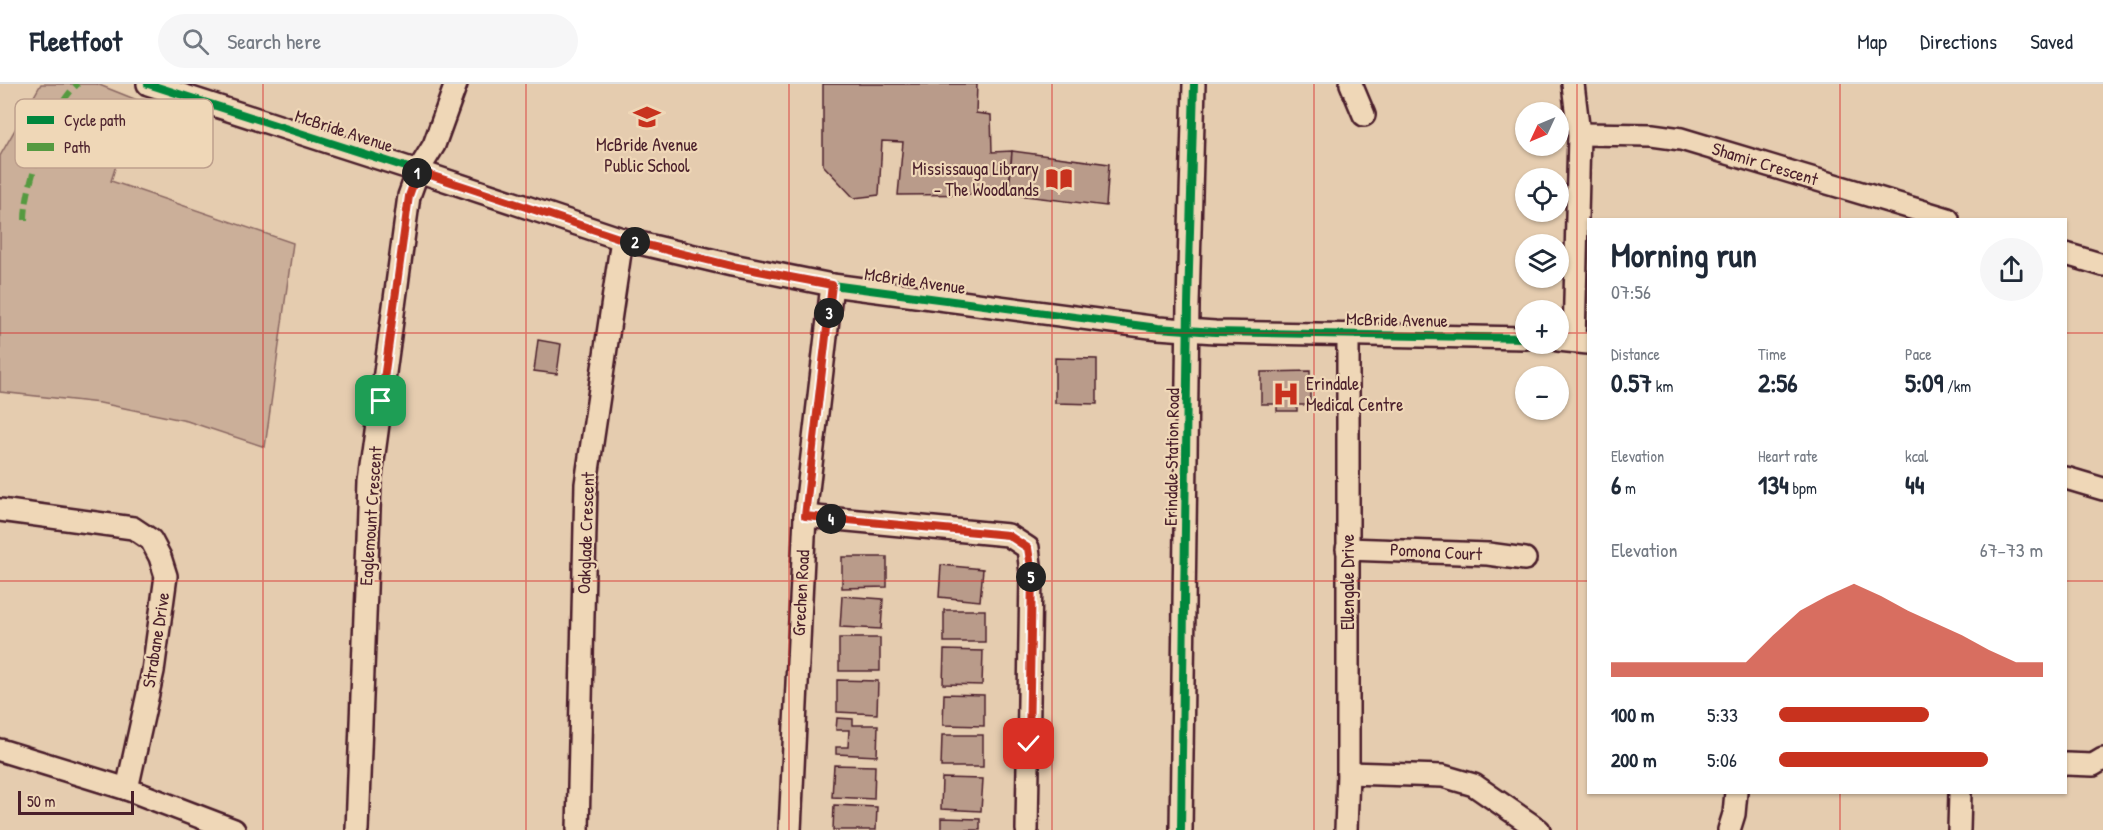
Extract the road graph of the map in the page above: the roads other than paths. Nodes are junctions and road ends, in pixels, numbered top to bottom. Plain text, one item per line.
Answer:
1 (148, 84) edge
2 (456, 84) edge
3 (1194, 84) edge
4 (1351, 84) edge
5 (1573, 84) edge
6 (195, 99) edge
7 (213, 105) edge
8 (1364, 115) dead end
9 (1579, 134) junction
10 (418, 171) junction
11 (1945, 218) edge
12 (622, 239) junction
13 (2067, 254) edge
14 (2103, 266) edge
15 (832, 285) junction
16 (1189, 329) junction
17 (1348, 334) junction
18 (1515, 338) edge
19 (1574, 341) edge
20 (2067, 478) edge
21 (2103, 489) edge
22 (0, 510) edge
23 (805, 516) junction
24 (1347, 549) junction
25 (1525, 559) dead end
26 (0, 750) edge
27 (2103, 759) edge
28 (2067, 764) edge
29 (1348, 773) junction
30 (127, 789) junction
31 (1736, 794) edge
32 (1960, 794) edge
33 (234, 830) edge
34 (357, 830) edge
35 (578, 830) edge
36 (790, 830) edge
37 (1028, 830) edge
38 (1181, 830) edge
39 (1346, 830) edge
40 (1539, 830) edge
41 (1729, 830) edge
42 (1959, 830) edge

1 - 6 street, McBride Avenue
2 - 10 street, Eaglemount Crescent
3 - 16 street, Erindale Station Road
4 - 8 street
5 - 9 street
7 - 10 street, McBride Avenue
9 - 11 street, Shamir Crescent
9 - 19 street
10 - 12 street, McBride Avenue
10 - 34 street, Eaglemount Crescent
12 - 15 street, McBride Avenue
12 - 35 street, Oakglade Crescent
13 - 14 street
15 - 16 street, McBride Avenue
15 - 23 street, Grechen Road
16 - 17 street, McBride Avenue
16 - 38 street, Erindale Station Road
17 - 18 street, McBride Avenue
17 - 24 street, Ellengale Drive
20 - 21 street
22 - 30 street, Strabane Drive
23 - 36 street, Grechen Road
23 - 37 street
24 - 25 street, Pomona Court
24 - 29 street, Ellengale Drive
26 - 30 street
27 - 28 street
29 - 39 street, Ellengale Drive
29 - 40 street
30 - 33 street
31 - 41 street
32 - 42 street

